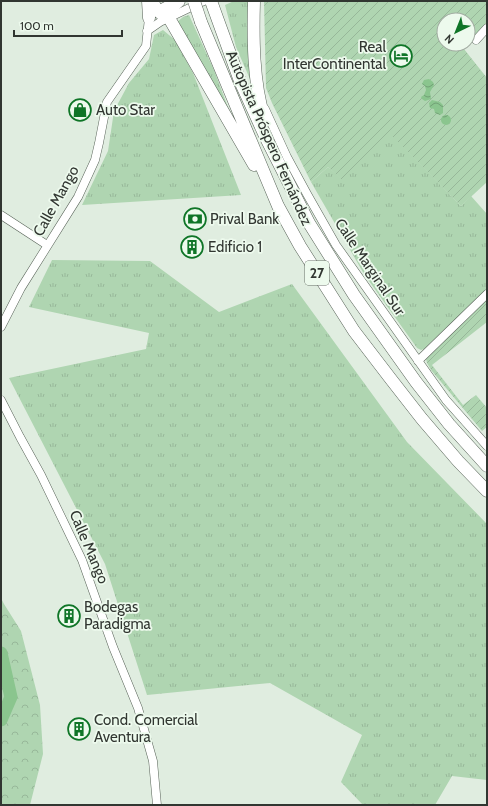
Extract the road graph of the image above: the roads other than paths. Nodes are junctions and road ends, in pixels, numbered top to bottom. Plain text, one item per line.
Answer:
1 (148, 1) edge
2 (175, 1) edge
3 (179, 1) edge
4 (194, 1) edge
5 (204, 1) edge
6 (211, 1) edge
7 (254, 1) edge
8 (157, 14) edge
9 (487, 28) edge
10 (476, 40) dead end
11 (257, 86) junction
12 (292, 191) junction
13 (278, 206) junction
14 (1, 215) edge
15 (48, 246) junction
16 (487, 294) edge
17 (1, 327) edge
18 (418, 361) junction
19 (1, 400) edge
20 (487, 446) edge
21 (487, 466) edge
22 (487, 491) edge
23 (157, 805) edge

1 - 8 highway
2 - 8 street
3 - 8 highway
4 - 13 highway, Autopista Próspero Fernández / 27, bridge
5 - 8 street
6 - 12 highway, Autopista Próspero Fernández / 27
7 - 11 highway
8 - 13 highway
8 - 15 street, Calle Mango
9 - 10 street
11 - 12 highway
11 - 18 street, Calle Marginal Sur
12 - 21 highway, Autopista Próspero Fernández / 27
13 - 22 highway, Autopista Próspero Fernández / 27
14 - 15 street
15 - 17 street, Calle Mango
16 - 18 street
18 - 20 street, Calle Marginal Sur
19 - 23 street, Calle Mango

